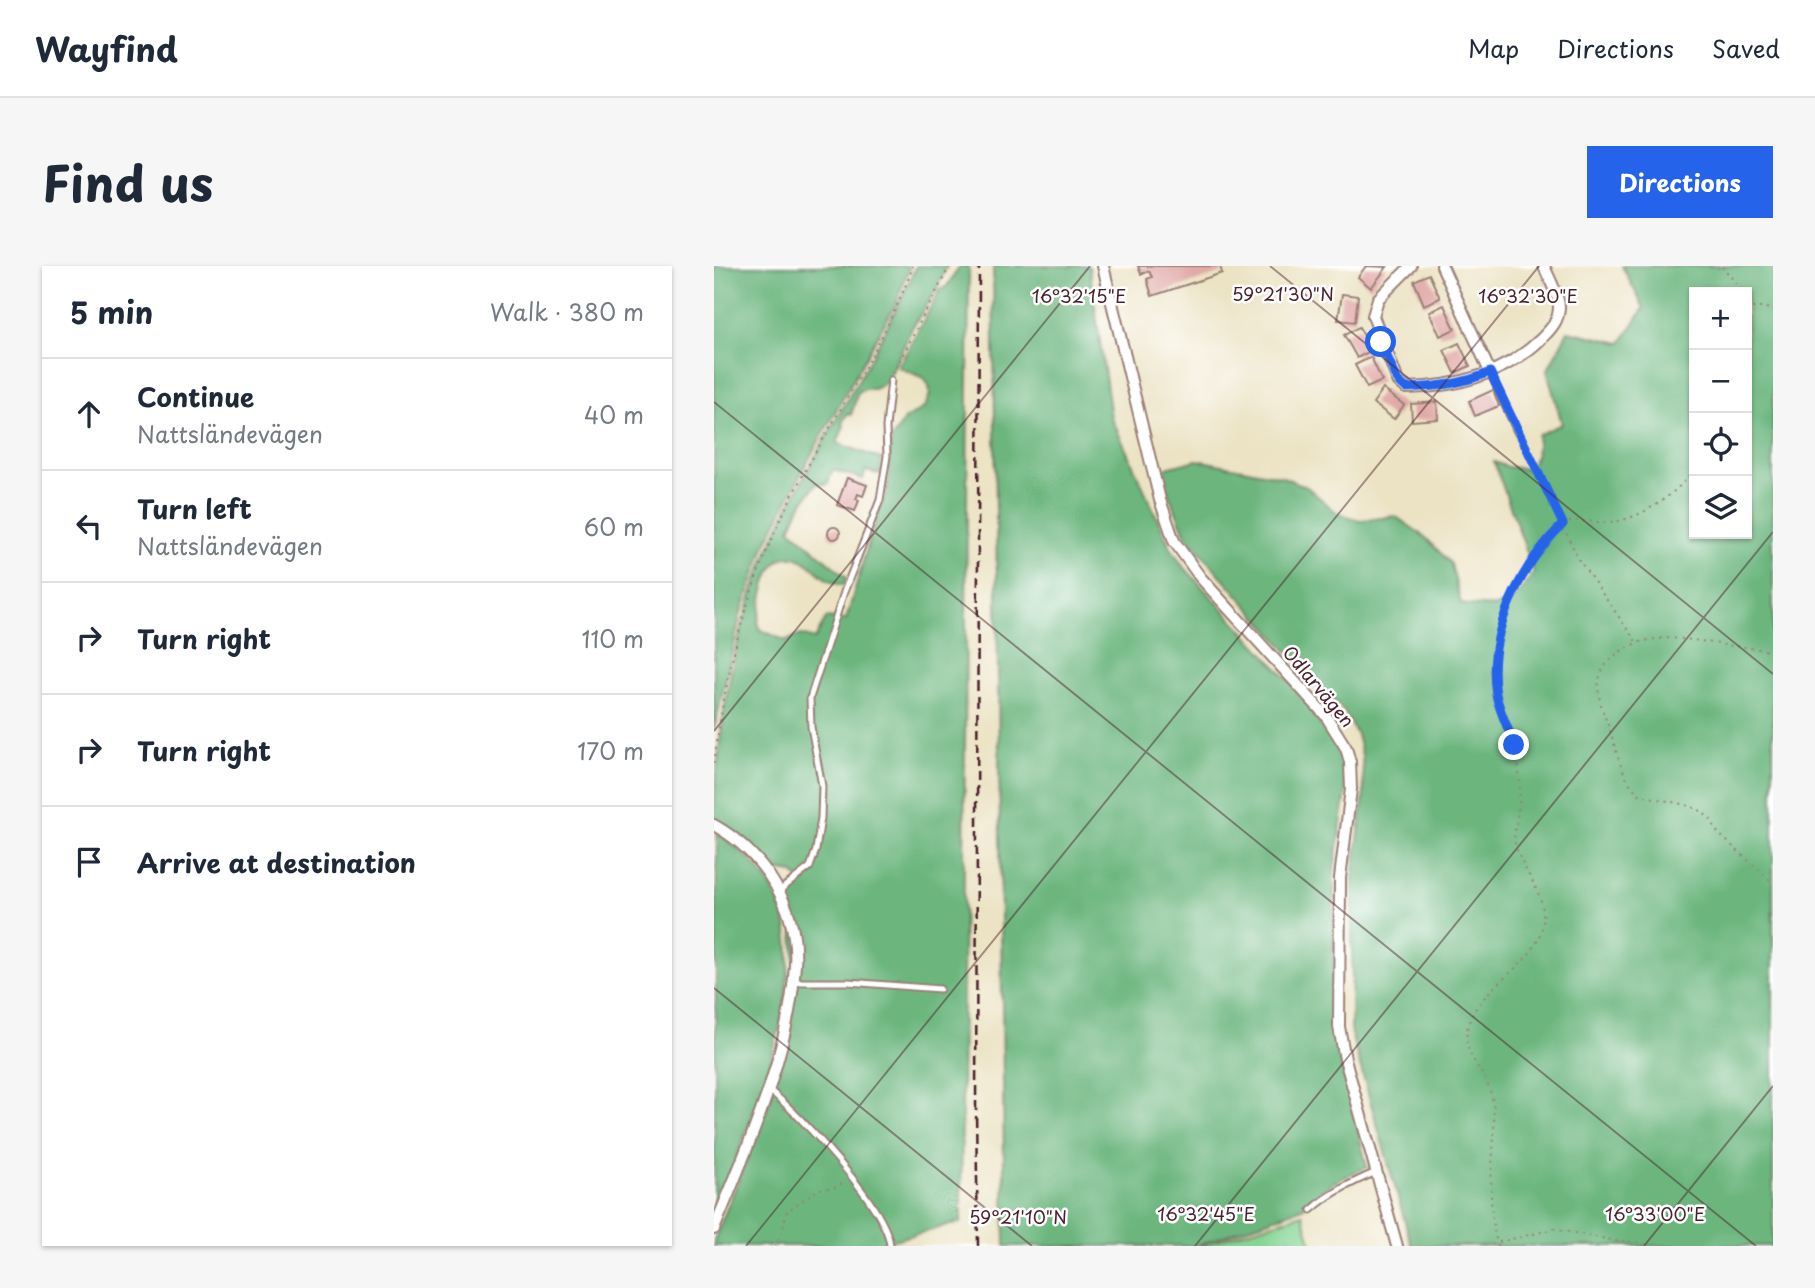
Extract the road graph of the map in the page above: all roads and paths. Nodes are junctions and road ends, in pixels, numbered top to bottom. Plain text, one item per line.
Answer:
1 (913, 266) edge
2 (950, 266) edge
3 (1103, 266) edge
4 (1411, 266) edge
5 (1442, 266) edge
6 (1544, 266) edge
7 (1722, 266) edge
8 (1739, 287) edge
9 (1753, 308) edge
10 (1773, 310) edge
11 (1490, 372) junction
12 (891, 380) joint
13 (1517, 432) joint
14 (1689, 476) edge
15 (1563, 524) junction
16 (1637, 643) junction
17 (1773, 652) edge
18 (714, 763) edge
19 (714, 825) edge
20 (1773, 883) edge
21 (779, 891) junction
22 (792, 982) junction
23 (940, 989) dead end
24 (768, 1089) junction
25 (1376, 1172) junction
26 (851, 1177) junction
27 (1311, 1210) dead end
28 (714, 1229) edge
29 (1497, 1244) edge
30 (775, 1246) edge
31 (890, 1246) edge
32 (1396, 1246) edge
33 (1644, 1246) edge

1 - 18 path
2 - 12 path
3 - 25 street, Odlarvägen
4 - 11 street
5 - 11 street
6 - 11 street
7 - 8 path
9 - 10 path
11 - 13 lane
12 - 21 lane
13 - 15 path
14 - 15 path
15 - 16 path
15 - 29 path
16 - 17 path
16 - 20 path
19 - 21 street
21 - 22 street
22 - 23 lane
22 - 24 street
24 - 26 lane
24 - 28 street
25 - 27 lane
25 - 32 street, Odlarvägen
26 - 30 path
26 - 31 lane
29 - 33 path

